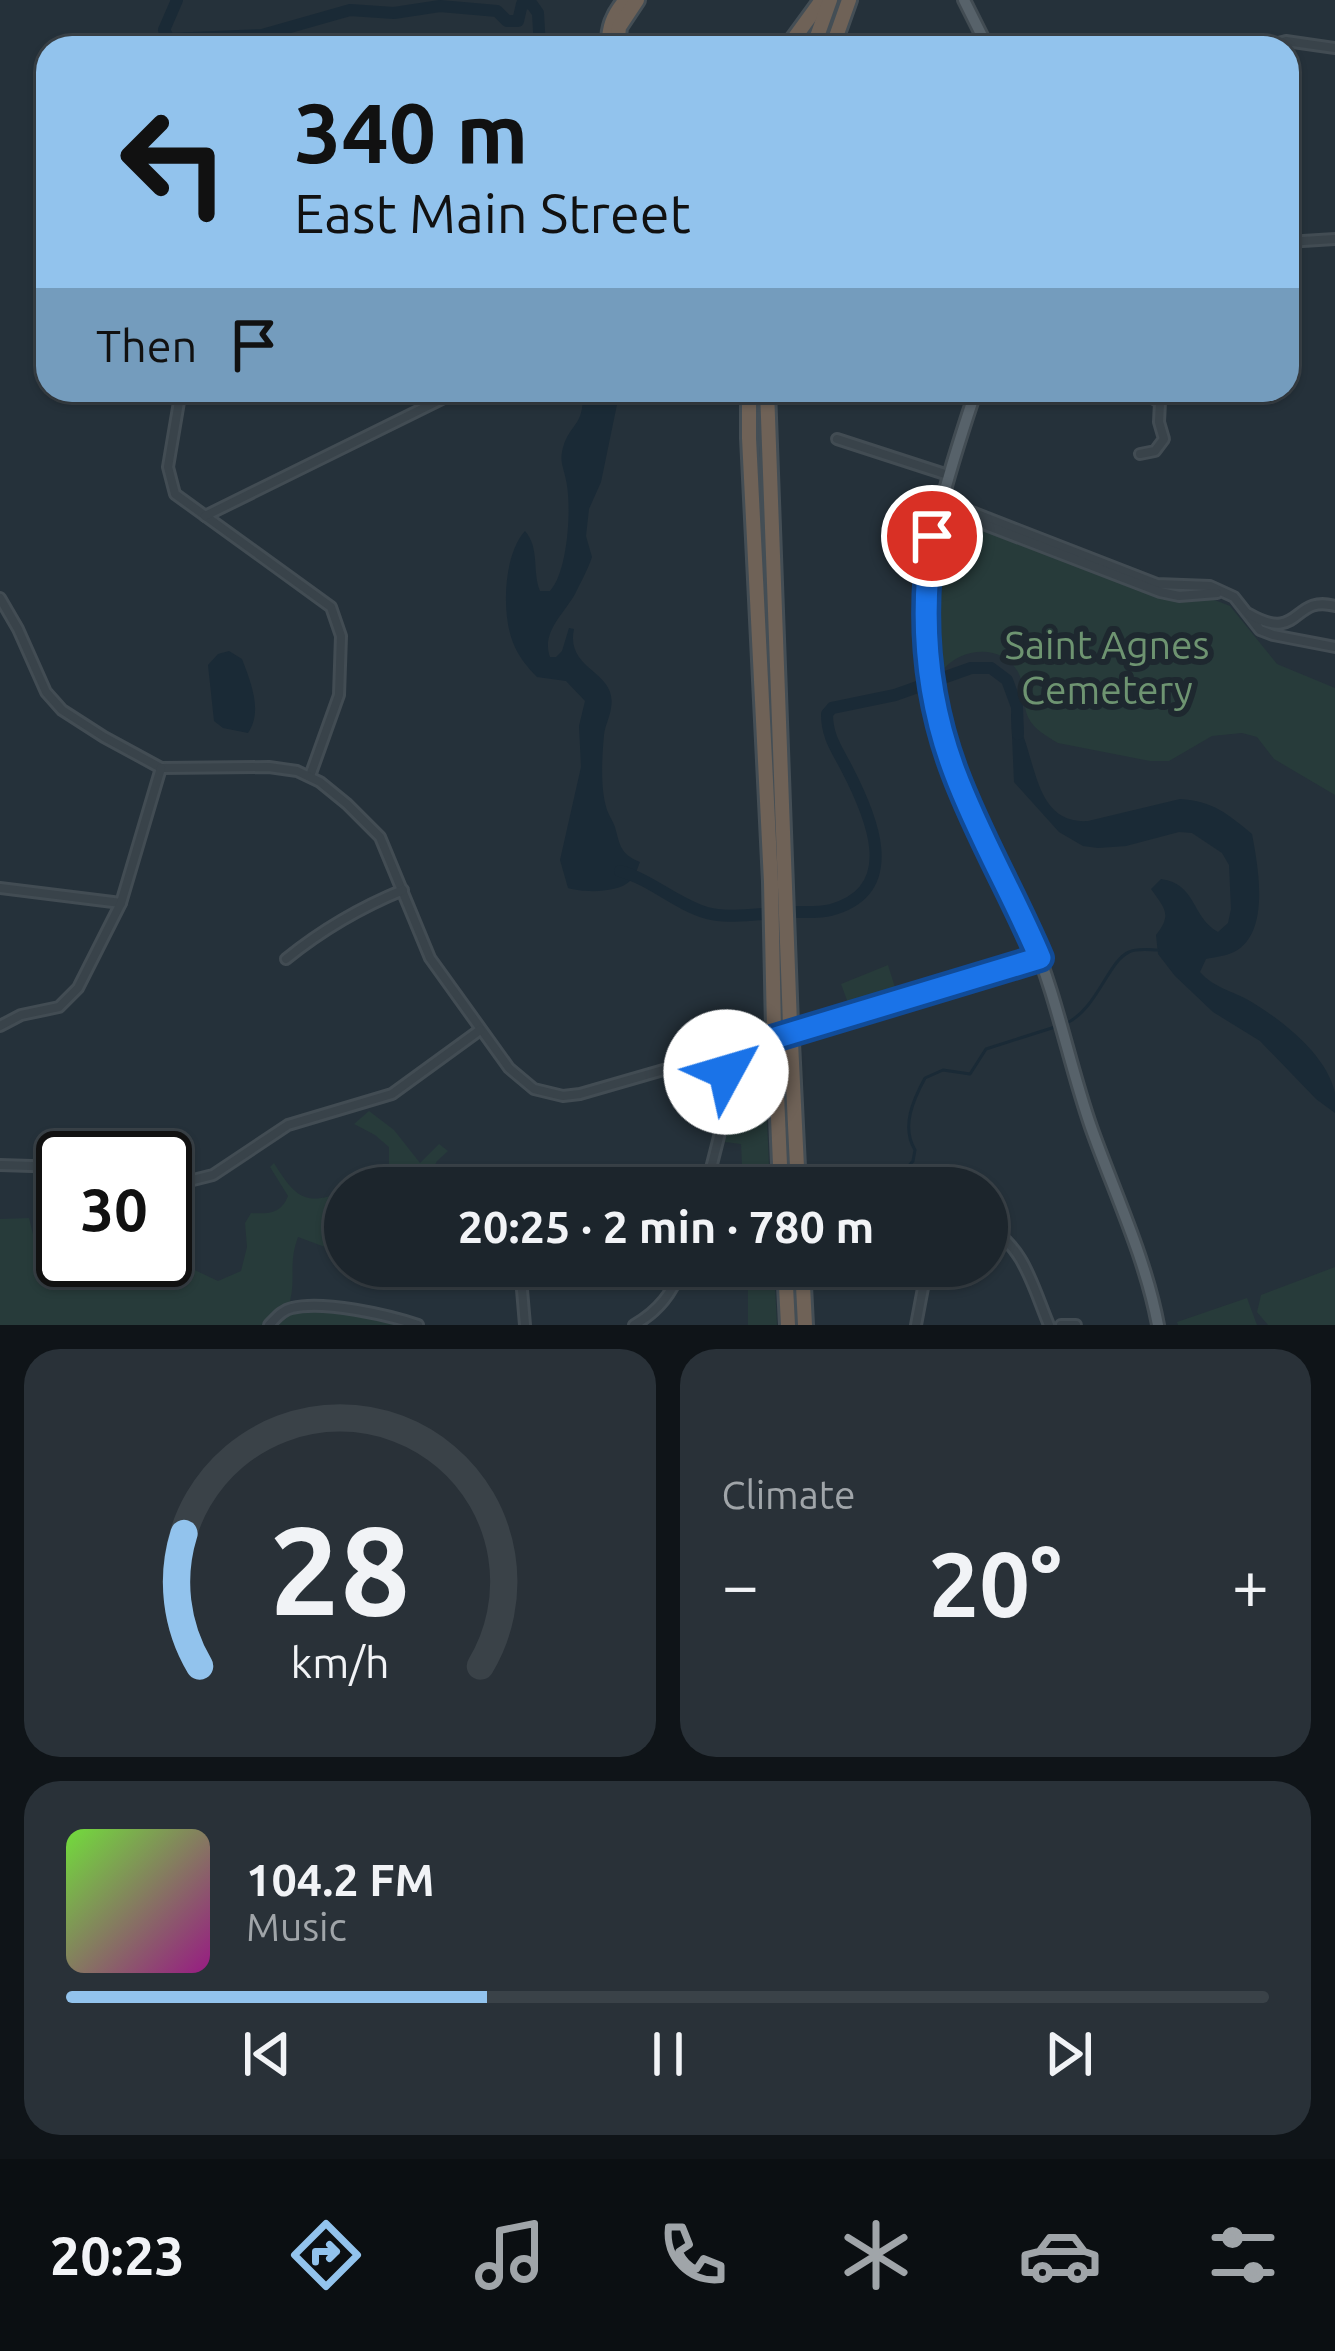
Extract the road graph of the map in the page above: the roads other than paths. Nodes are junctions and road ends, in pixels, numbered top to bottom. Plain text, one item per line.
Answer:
1 (626, 0) edge
2 (637, 0) edge
3 (826, 0) edge
4 (849, 0) edge
5 (964, 0) edge
6 (609, 36) edge
7 (616, 36) edge
8 (797, 36) edge
9 (816, 36) edge
10 (836, 36) edge
11 (982, 36) edge
12 (1299, 43) edge
13 (1335, 48) edge
14 (1335, 238) edge
15 (1299, 241) edge
16 (179, 402) edge
17 (435, 402) edge
18 (747, 402) edge
19 (766, 402) edge
20 (972, 402) edge
21 (1160, 402) edge
22 (837, 439) dead end
23 (1140, 454) dead end
24 (948, 475) junction
25 (939, 503) junction
26 (205, 516) junction
27 (0, 598) edge
28 (1335, 607) edge
29 (1248, 613) junction
30 (1335, 647) edge
31 (161, 767) junction
32 (310, 776) junction
33 (0, 888) edge
34 (403, 890) junction
35 (121, 903) junction
36 (1040, 958) junction
37 (286, 959) dead end
38 (0, 1026) edge
39 (481, 1030) junction
40 (725, 1053) junction
41 (0, 1165) edge
42 (36, 1166) edge
43 (711, 1167) edge
44 (781, 1167) edge
45 (797, 1167) edge
46 (192, 1180) edge
47 (1008, 1243) edge
48 (522, 1287) edge
49 (672, 1287) edge
50 (786, 1287) edge
51 (803, 1287) edge
52 (923, 1287) edge
53 (269, 1325) edge
54 (418, 1325) edge
55 (525, 1325) edge
56 (634, 1325) edge
57 (788, 1325) edge
58 (805, 1325) edge
59 (916, 1325) edge
60 (1048, 1325) edge
61 (1061, 1325) edge
62 (1076, 1325) edge
63 (1158, 1325) edge

1 - 6 highway
2 - 7 highway
3 - 8 highway
3 - 9 highway
4 - 10 highway
5 - 11 main road
12 - 13 street
14 - 15 street
16 - 26 street
17 - 26 street
18 - 44 highway, bridge
19 - 45 highway, bridge
20 - 24 main road
21 - 23 street
22 - 24 street
24 - 25 main road
25 - 29 street
25 - 36 main road
26 - 32 street
27 - 31 street
28 - 29 street
29 - 30 street
31 - 32 street
31 - 35 street
32 - 34 street
33 - 35 street
34 - 37 street
34 - 39 street
35 - 38 street
36 - 40 street
36 - 63 main road
39 - 40 street
39 - 46 street
40 - 43 street
41 - 42 street
47 - 60 street
48 - 55 street
49 - 56 street
50 - 57 highway
51 - 58 highway
52 - 59 street
53 - 54 street
61 - 62 street

